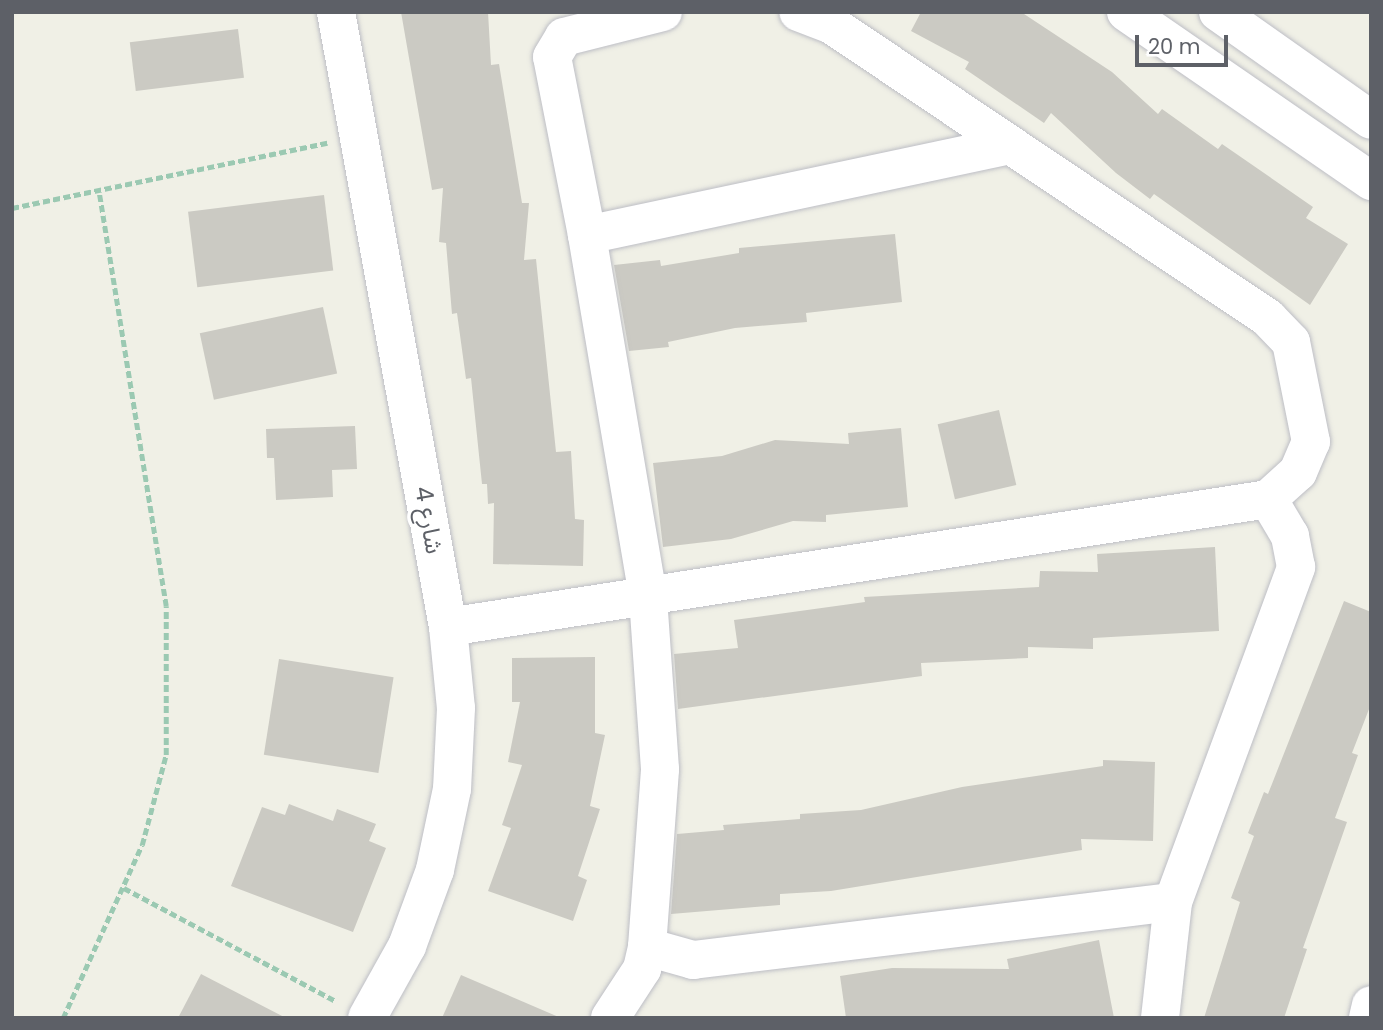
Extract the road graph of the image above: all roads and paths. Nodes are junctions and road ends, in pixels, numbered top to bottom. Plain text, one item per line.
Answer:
1 (336, 12) edge
2 (663, 12) edge
3 (798, 12) edge
4 (1126, 12) edge
5 (1219, 12) edge
6 (1371, 120) edge
7 (359, 136) junction
8 (1010, 145) junction
9 (1371, 181) edge
10 (99, 191) junction
11 (12, 208) edge
12 (587, 235) junction
13 (1268, 499) junction
14 (648, 596) junction
15 (449, 627) junction
16 (124, 888) junction
17 (1173, 902) junction
18 (647, 947) junction
19 (1371, 1005) edge
20 (355, 1011) edge
21 (63, 1018) edge
22 (610, 1018) edge
23 (1160, 1018) edge
24 (1368, 1018) edge

1 - 7 street, شارع 4
2 - 12 street
3 - 8 street
4 - 9 street
5 - 6 street
7 - 10 path
7 - 15 street, شارع 4
8 - 12 street
8 - 13 street
10 - 11 path
10 - 16 path
12 - 14 street
13 - 14 street
13 - 17 street
14 - 15 street
14 - 18 street
15 - 20 street, شارع 4
16 - 20 path
16 - 21 path
17 - 18 street
17 - 23 street
18 - 22 street
19 - 24 street

